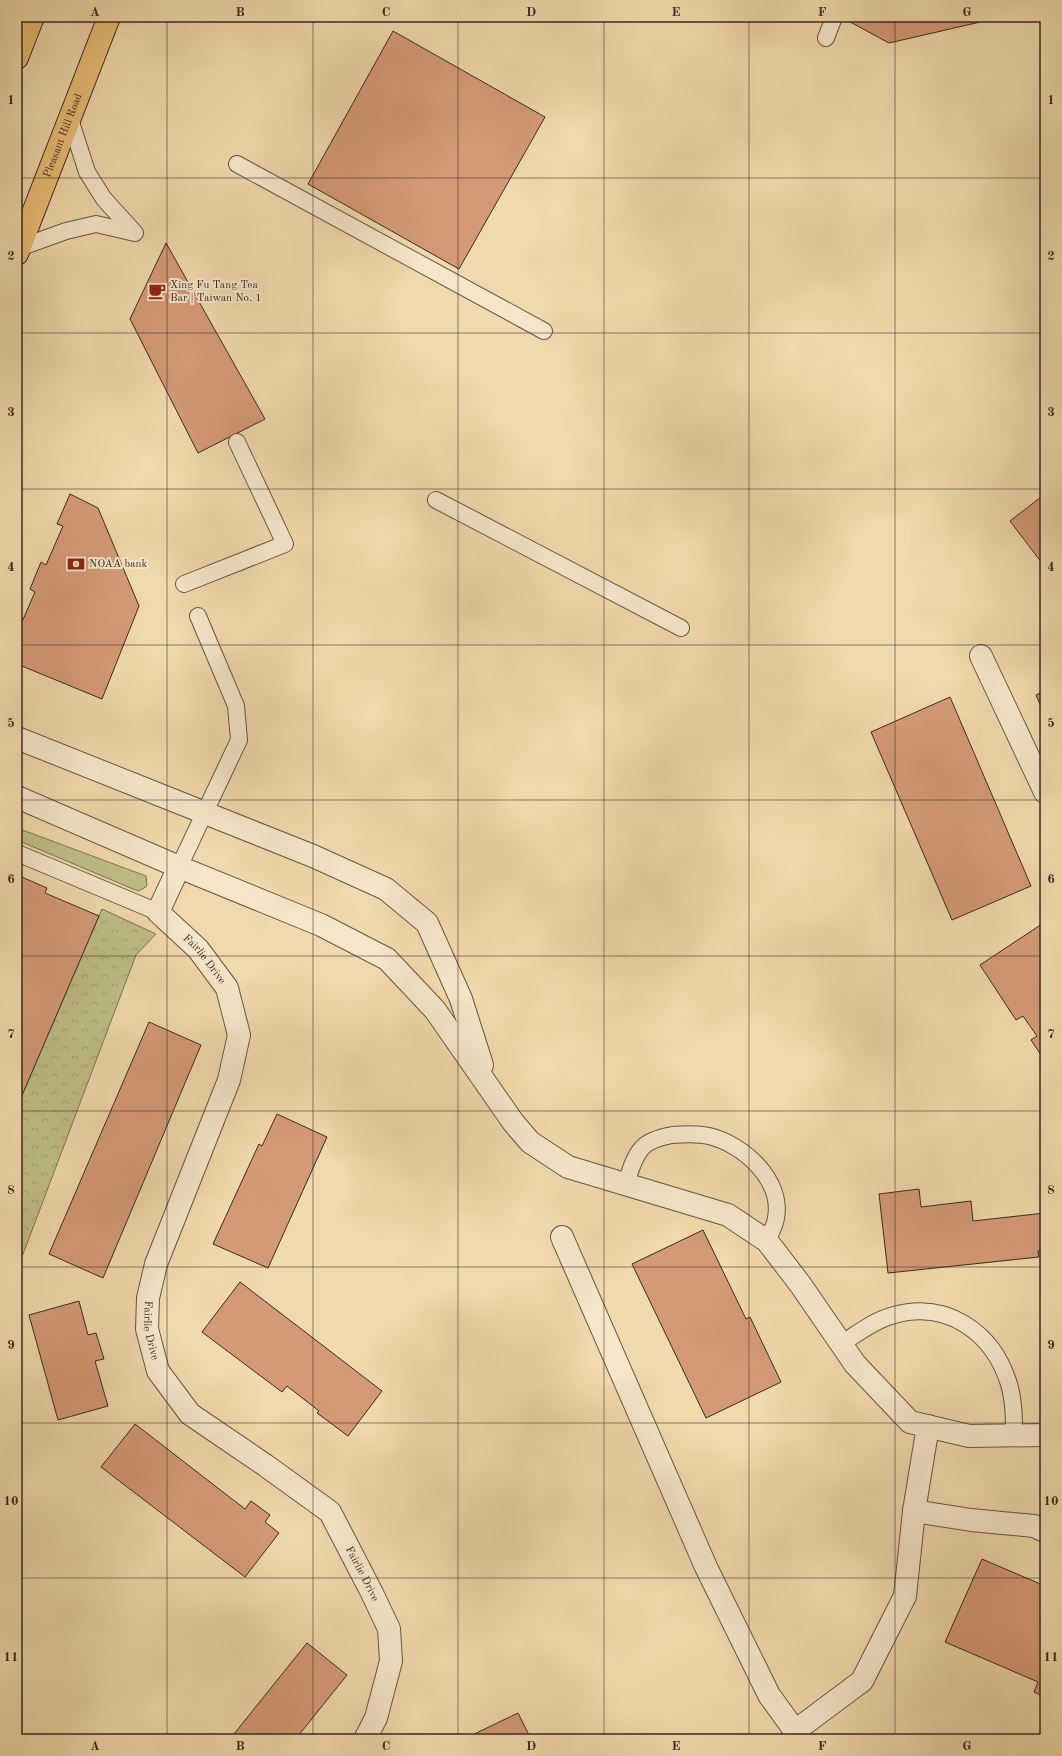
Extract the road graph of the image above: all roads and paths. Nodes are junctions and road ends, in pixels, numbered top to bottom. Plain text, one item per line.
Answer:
1 (33, 17) edge
2 (109, 17) edge
3 (834, 17) edge
4 (826, 38) dead end
5 (17, 58) edge
6 (70, 119) junction
7 (237, 164) dead end
8 (18, 251) edge
9 (544, 331) dead end
10 (237, 442) dead end
11 (436, 500) dead end
12 (184, 584) dead end
13 (198, 616) dead end
14 (681, 628) dead end
15 (981, 656) dead end
16 (17, 738) edge
17 (1045, 792) edge
18 (17, 796) edge
19 (204, 812) junction
20 (17, 853) edge
21 (179, 867) junction
22 (158, 912) junction
23 (488, 1085) junction
24 (626, 1184) junction
25 (562, 1237) dead end
26 (767, 1241) junction
27 (841, 1344) junction
28 (928, 1426) junction
29 (1045, 1435) edge
30 (1014, 1436) junction
31 (914, 1511) junction
32 (1045, 1531) edge
33 (793, 1735) edge
34 (365, 1739) edge

1 - 5 highway
2 - 6 highway, Pleasant Hill Road
3 - 4 lane
6 - 8 highway, Pleasant Hill Road
6 - 8 lane
7 - 9 lane
10 - 12 lane
11 - 14 lane
13 - 19 lane
15 - 17 street
16 - 19 street
18 - 21 street
19 - 21 lane
19 - 23 street
20 - 22 lane
21 - 22 street
21 - 23 street
22 - 34 street, Fairlie Drive
23 - 24 street
24 - 26 street
24 - 26 lane
25 - 33 street
26 - 27 street
27 - 28 street
27 - 30 lane
28 - 30 street
28 - 31 street
29 - 30 street
31 - 32 street
31 - 33 street

